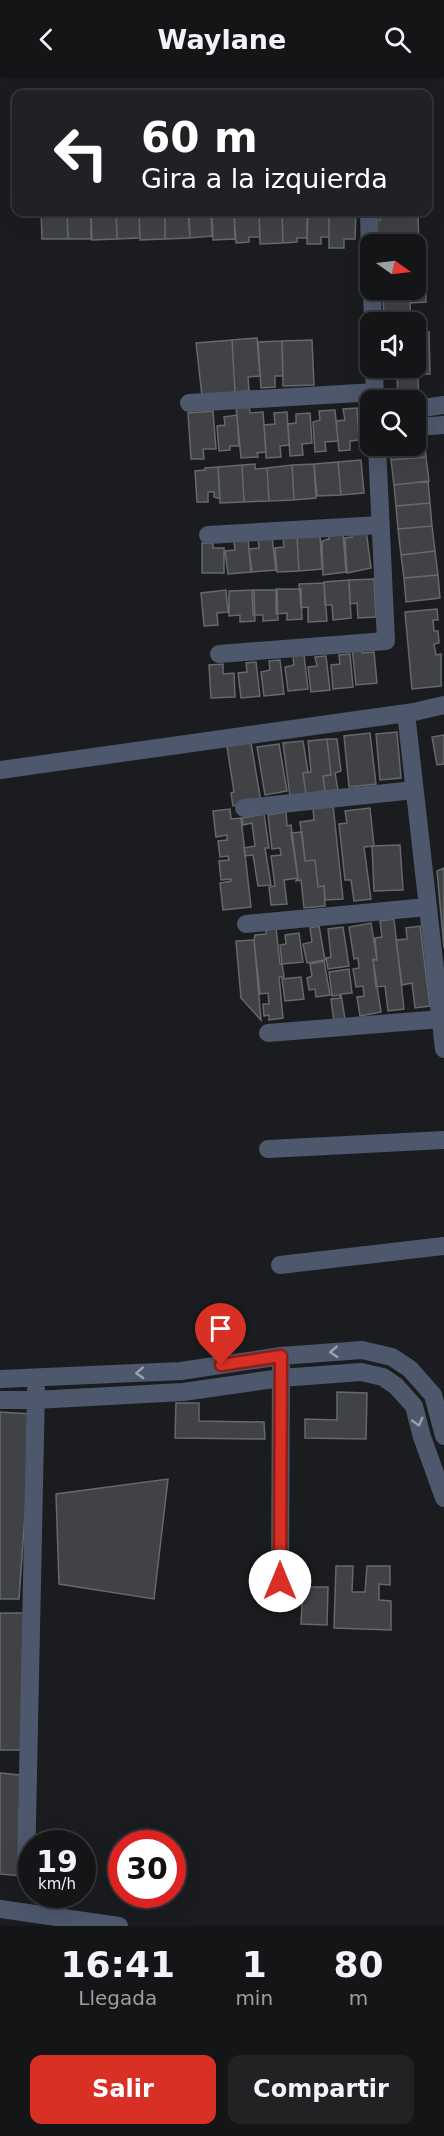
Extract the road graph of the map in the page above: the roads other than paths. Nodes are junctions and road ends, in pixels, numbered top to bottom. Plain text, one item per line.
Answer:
1 (369, 216) edge
2 (369, 234) edge
3 (360, 397) edge
4 (189, 403) dead end
5 (444, 405) edge
6 (426, 408) edge
7 (444, 425) edge
8 (426, 426) edge
9 (377, 456) edge
10 (380, 525) junction
11 (208, 535) dead end
12 (219, 654) dead end
13 (444, 705) edge
14 (406, 712) junction
15 (0, 770) edge
16 (414, 790) junction
17 (244, 808) dead end
18 (427, 907) junction
19 (246, 924) dead end
20 (441, 1019) junction
21 (268, 1033) dead end
22 (444, 1049) edge
23 (444, 1140) edge
24 (268, 1149) dead end
25 (444, 1246) edge
26 (280, 1265) dead end
27 (281, 1356) junction
28 (281, 1378) junction
29 (0, 1379) edge
30 (36, 1379) junction
31 (0, 1400) edge
32 (35, 1401) junction
33 (444, 1436) edge
34 (444, 1498) edge
35 (280, 1581) dead end
36 (27, 1830) edge
37 (0, 1909) edge
38 (118, 1926) edge

1 - 2 street
3 - 4 street
5 - 6 street
7 - 8 street
9 - 10 street
10 - 11 street
10 - 12 street
13 - 14 street
14 - 15 street
14 - 16 street
16 - 17 street
16 - 18 street
18 - 19 street
18 - 20 street
20 - 21 street
20 - 22 street
23 - 24 street
25 - 26 street
27 - 28 street
27 -> 30 street
33 -> 27 street
28 - 32 street
28 -> 34 street
28 - 35 street
29 - 30 street
30 - 32 street
31 - 32 street
32 - 36 street
37 - 38 street

